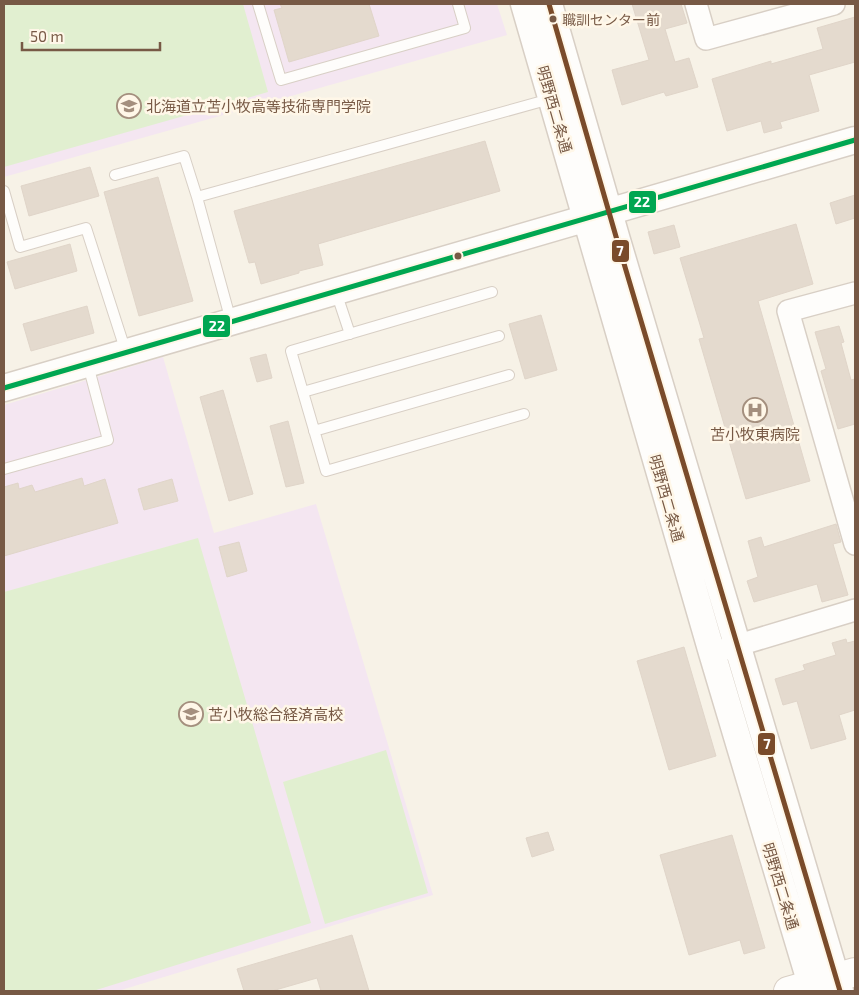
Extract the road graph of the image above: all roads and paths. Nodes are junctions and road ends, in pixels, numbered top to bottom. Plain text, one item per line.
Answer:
1 (258, 4) edge
2 (458, 4) edge
3 (524, 4) edge
4 (550, 4) edge
5 (696, 4) edge
6 (834, 4) edge
7 (563, 95) junction
8 (855, 140) edge
9 (115, 175) dead end
10 (4, 191) edge
11 (197, 197) junction
12 (598, 215) junction
13 (336, 292) junction
14 (492, 292) dead end
15 (855, 293) edge
16 (232, 322) junction
17 (350, 334) junction
18 (499, 336) dead end
19 (127, 353) junction
20 (87, 364) junction
21 (509, 374) dead end
22 (4, 387) edge
23 (303, 392) junction
24 (524, 414) dead end
25 (314, 431) junction
26 (4, 469) edge
27 (855, 544) edge
28 (855, 610) edge
29 (738, 646) junction
30 (712, 653) junction
31 (824, 984) edge

1 - 2 lane
3 - 7 street, 明野西二条通
4 - 7 street, 明野西二条通
5 - 6 street
7 - 11 lane
7 - 12 street, 明野西二条通
8 - 12 street
9 - 11 lane
10 - 19 lane
11 - 16 lane
12 - 13 street
12 - 29 street, 明野西二条通
12 - 30 street, 明野西二条通
13 - 16 street
13 - 17 lane
14 - 17 lane
15 - 27 street
16 - 19 street
17 - 23 lane
18 - 23 lane
19 - 20 street
20 - 22 street
20 - 26 lane
21 - 25 lane
23 - 25 lane
24 - 25 lane
28 - 29 street
29 - 30 street
29 - 31 street, 明野西二条通
30 - 31 street, 明野西二条通

